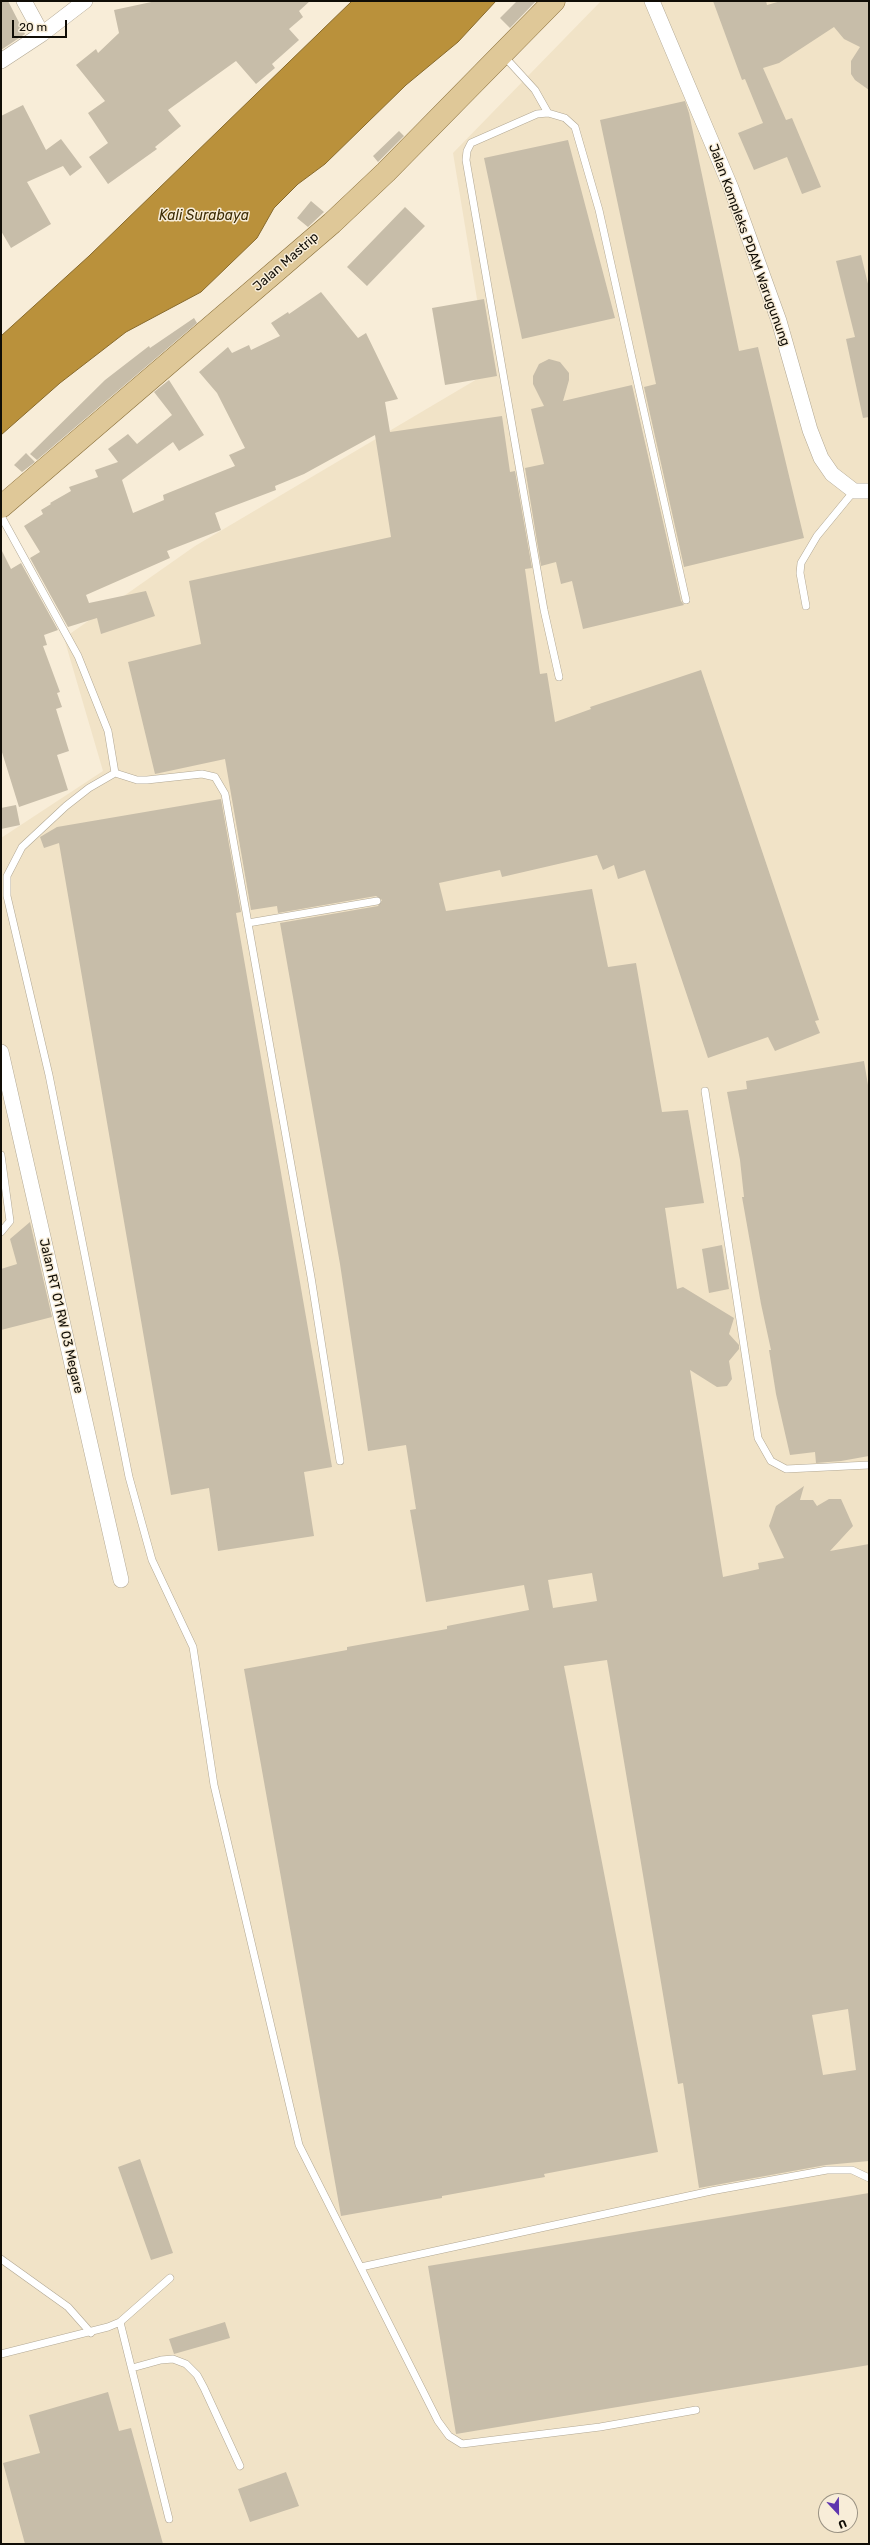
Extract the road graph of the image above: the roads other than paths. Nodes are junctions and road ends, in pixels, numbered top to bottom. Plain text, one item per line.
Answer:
1 (24, 1) edge
2 (85, 1) edge
3 (554, 1) edge
4 (652, 1) edge
5 (42, 34) junction
6 (503, 55) junction
7 (1, 61) edge
8 (548, 113) junction
9 (862, 491) edge
10 (1, 507) edge
11 (1, 516) edge
12 (686, 600) dead end
13 (806, 606) dead end
14 (559, 677) dead end
15 (116, 773) junction
16 (377, 901) dead end
17 (248, 923) junction
18 (1, 1052) edge
19 (705, 1091) dead end
20 (1, 1155) edge
21 (1, 1232) edge
22 (340, 1461) dead end
23 (869, 1465) edge
24 (120, 1580) dead end
25 (869, 2178) edge
26 (1, 2259) edge
27 (361, 2268) junction
28 (170, 2278) dead end
29 (120, 2322) junction
30 (92, 2333) junction
31 (1, 2354) edge
32 (132, 2368) junction
33 (696, 2410) dead end
34 (240, 2466) dead end
35 (170, 2519) dead end

1 - 5 street
2 - 5 street
3 - 6 main road, Jalan Mastrip
4 - 9 street, Jalan Kompleks PDAM Warugunung
5 - 7 street
6 - 8 lane
6 - 10 main road, Jalan Mastrip
8 - 12 lane
8 - 14 lane
9 - 13 lane
11 - 15 lane
15 - 17 lane
15 - 27 lane
16 - 17 lane
17 - 22 lane
18 - 24 street, Jalan RT 01 RW 03 Megare
19 - 23 lane
20 - 21 lane
25 - 27 lane
26 - 30 lane
27 - 33 lane
28 - 29 lane
29 - 30 lane
29 - 32 lane
30 - 31 lane
32 - 34 lane
32 - 35 lane

